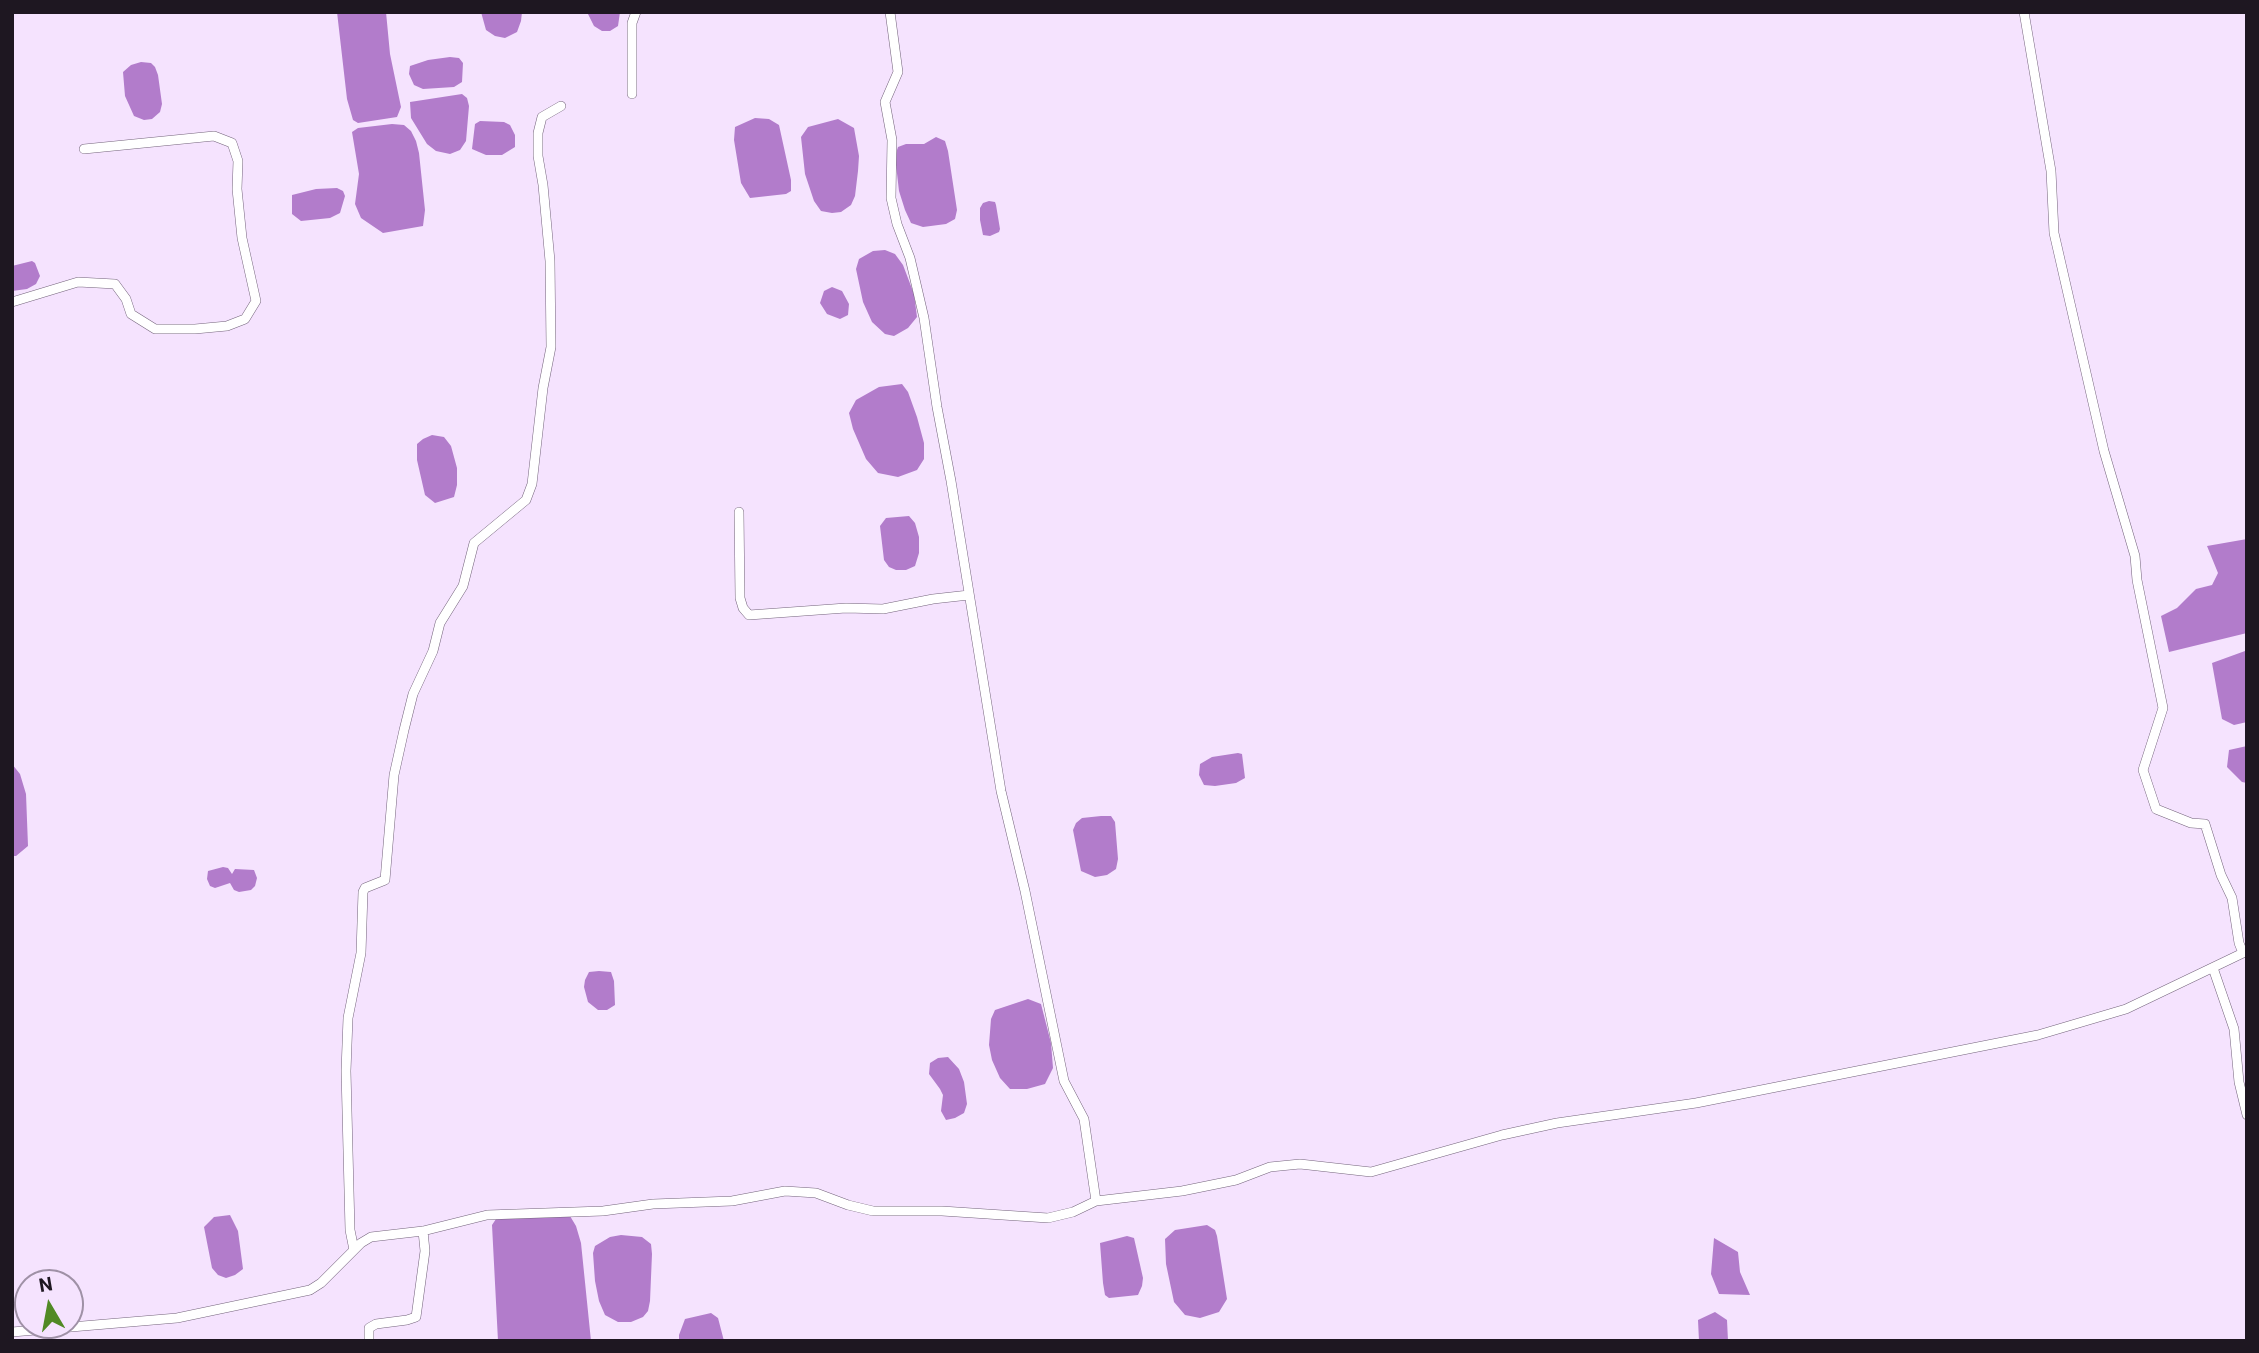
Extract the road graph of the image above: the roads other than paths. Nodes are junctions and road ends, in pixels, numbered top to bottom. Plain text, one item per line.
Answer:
1 (636, 12) edge
2 (890, 12) edge
3 (2024, 12) edge
4 (632, 94) dead end
5 (561, 106) dead end
6 (84, 149) dead end
7 (12, 302) edge
8 (740, 512) dead end
9 (969, 595) junction
10 (2213, 968) junction
11 (2247, 1115) edge
12 (1097, 1201) junction
13 (423, 1231) junction
14 (354, 1250) junction
15 (12, 1332) edge
16 (369, 1341) edge

1 - 4 street
2 - 9 street
3 - 10 street
5 - 14 street
6 - 7 street
8 - 9 street
9 - 12 street
10 - 11 street
10 - 12 street
12 - 13 street
13 - 14 street
13 - 16 street
14 - 15 street

